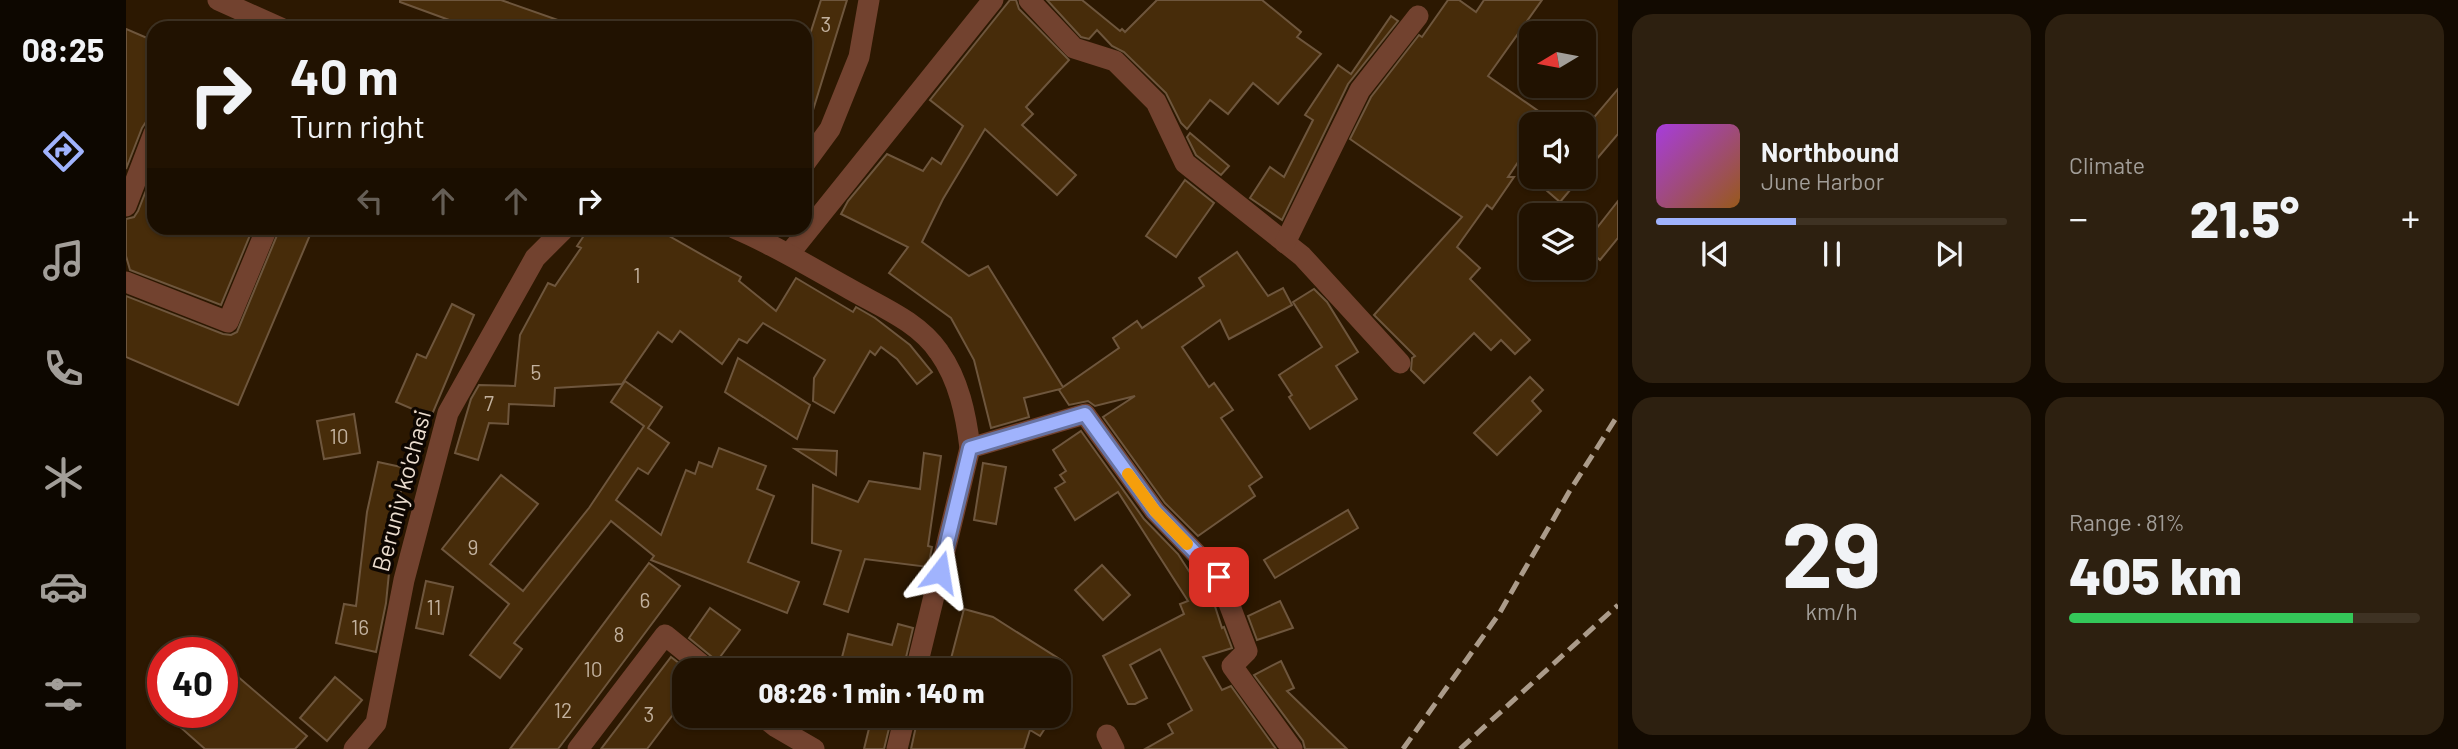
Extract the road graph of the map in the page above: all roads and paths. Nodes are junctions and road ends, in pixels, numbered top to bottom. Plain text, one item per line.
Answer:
1 (218, 0) edge
2 (869, 0) edge
3 (993, 0) edge
4 (1029, 0) edge
5 (1418, 16) dead end
6 (265, 21) edge
7 (147, 151) edge
8 (812, 153) edge
9 (126, 206) edge
10 (812, 225) edge
11 (264, 235) edge
12 (558, 235) edge
13 (756, 235) edge
14 (804, 235) edge
15 (1285, 243) junction
16 (789, 254) junction
17 (126, 282) edge
18 (1400, 363) dead end
19 (970, 448) junction
20 (693, 658) edge
21 (919, 658) edge
22 (778, 728) edge
23 (902, 728) edge
24 (354, 749) edge
25 (578, 749) edge
26 (814, 749) edge
27 (897, 749) edge
28 (1292, 749) edge

1 - 6 street
2 - 8 street
3 - 10 street
4 - 15 street
5 - 15 street
7 - 9 street
11 - 17 street
12 - 24 street, Beruniy ko'chasi
13 - 16 street
14 - 16 street
15 - 18 street
16 - 19 street
19 - 21 street
19 - 28 street
20 - 25 street
22 - 26 street
23 - 27 street

